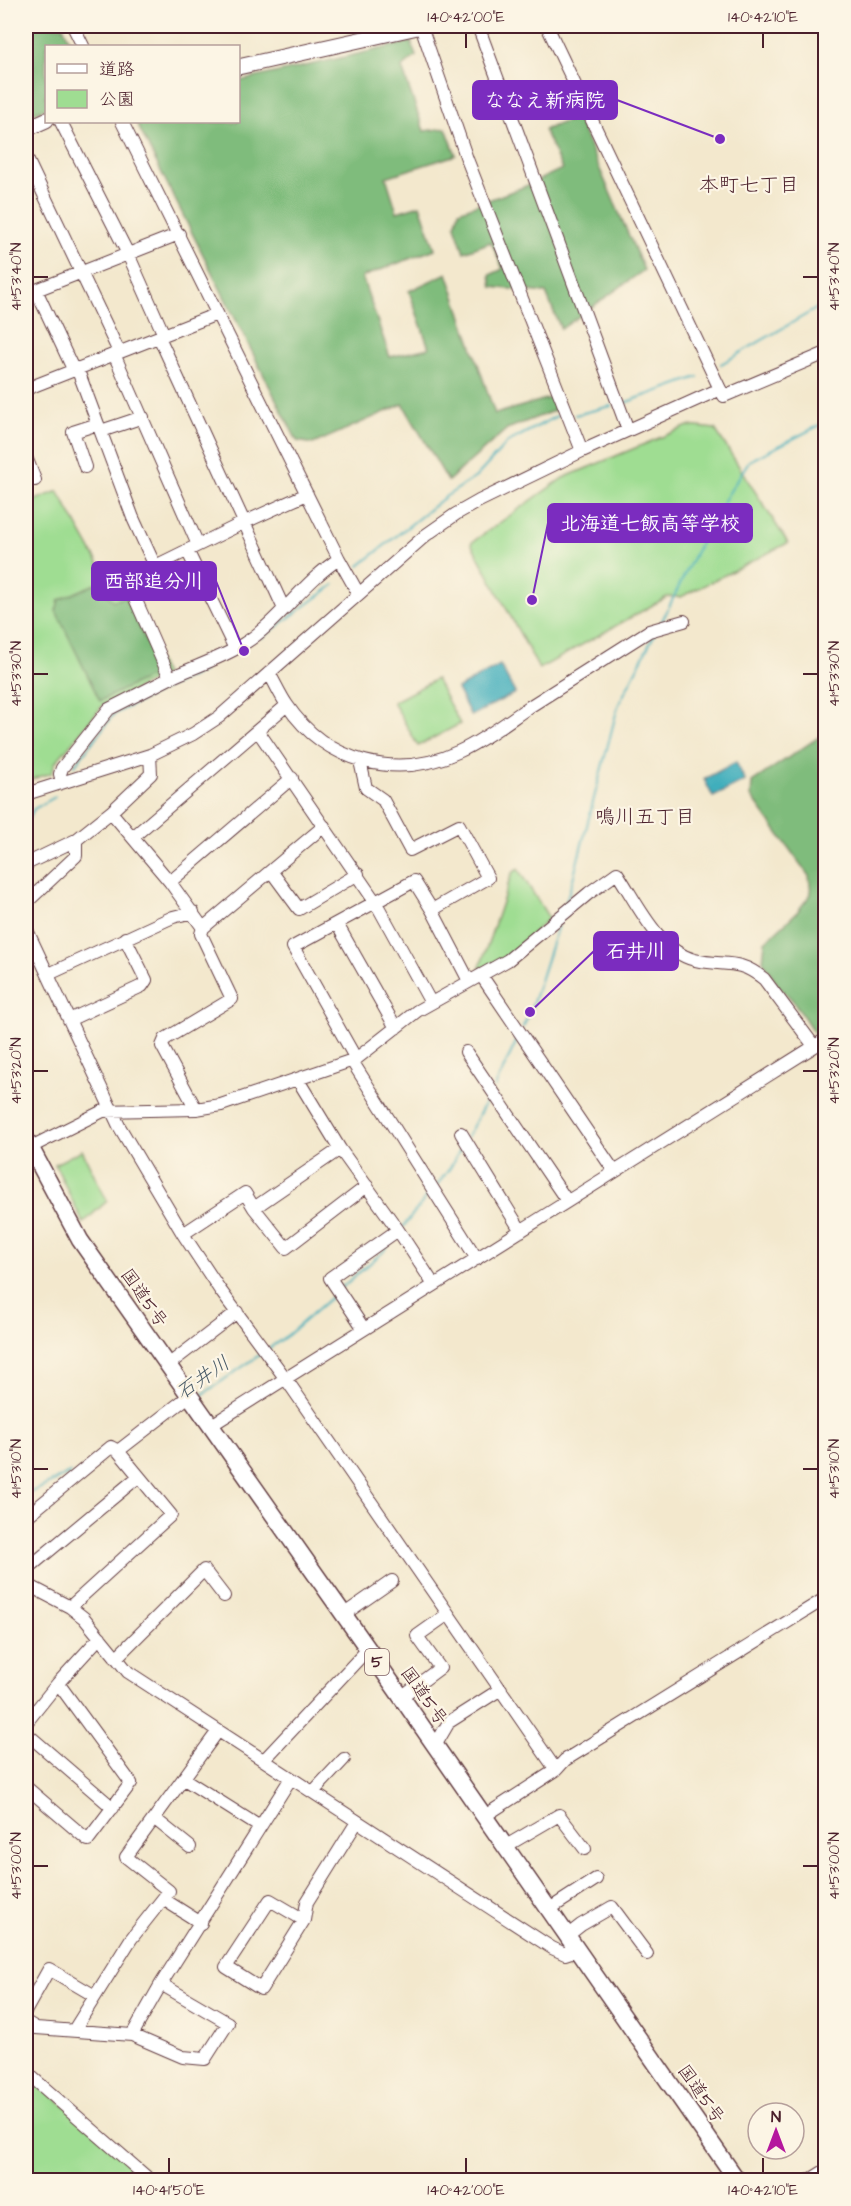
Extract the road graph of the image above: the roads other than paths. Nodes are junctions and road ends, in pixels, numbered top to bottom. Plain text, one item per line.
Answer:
1 (73, 26) edge
2 (421, 26) edge
3 (478, 26) edge
4 (547, 26) edge
5 (388, 29) edge
6 (82, 45) edge
7 (240, 66) edge
8 (45, 120) edge
9 (62, 123) edge
10 (123, 123) edge
11 (26, 129) edge
12 (26, 157) edge
13 (179, 234) junction
14 (128, 254) junction
15 (81, 271) junction
16 (31, 292) edge
17 (217, 314) junction
18 (162, 336) junction
19 (117, 353) junction
20 (825, 353) edge
21 (75, 368) junction
22 (26, 386) edge
23 (720, 389) junction
24 (143, 417) junction
25 (99, 427) junction
26 (628, 430) junction
27 (582, 452) junction
28 (26, 457) edge
29 (85, 467) dead end
30 (34, 480) dead end
31 (307, 494) junction
32 (243, 523) junction
33 (192, 548) junction
34 (339, 559) junction
35 (154, 566) junction
36 (358, 593) junction
37 (284, 609) junction
38 (684, 621) dead end
39 (235, 649) junction
40 (269, 673) junction
41 (170, 678) junction
42 (287, 705) junction
43 (258, 731) junction
44 (150, 755) junction
45 (360, 761) junction
46 (292, 778) junction
47 (62, 782) junction
48 (26, 794) edge
49 (111, 812) junction
50 (324, 826) junction
51 (133, 837) junction
52 (76, 840) junction
53 (26, 864) edge
54 (271, 871) junction
55 (358, 874) junction
56 (170, 882) junction
57 (26, 903) edge
58 (376, 903) junction
59 (432, 910) junction
60 (193, 912) junction
61 (337, 924) junction
62 (26, 928) edge
63 (203, 928) junction
64 (125, 938) junction
65 (49, 974) junction
66 (475, 978) junction
67 (431, 1003) junction
68 (69, 1020) junction
69 (396, 1028) junction
70 (825, 1039) edge
71 (814, 1046) junction
72 (466, 1052) dead end
73 (354, 1060) junction
74 (298, 1080) junction
75 (196, 1108) junction
76 (111, 1110) junction
77 (461, 1133) dead end
78 (27, 1143) edge
79 (340, 1149) junction
80 (614, 1171) junction
81 (367, 1186) junction
82 (567, 1201) junction
83 (254, 1208) junction
84 (398, 1230) junction
85 (521, 1231) junction
86 (183, 1234) junction
87 (477, 1259) junction
88 (434, 1286) junction
89 (237, 1312) junction
90 (364, 1329) junction
91 (168, 1365) junction
92 (286, 1379) junction
93 (189, 1396) junction
94 (210, 1426) junction
95 (118, 1451) junction
96 (138, 1477) junction
97 (26, 1516) edge
98 (26, 1570) edge
99 (392, 1581) dead end
100 (26, 1584) edge
101 (224, 1596) dead end
102 (825, 1598) edge
103 (70, 1607) junction
104 (448, 1614) junction
105 (343, 1615) junction
106 (100, 1637) junction
107 (368, 1649) junction
108 (116, 1658) junction
109 (58, 1683) junction
110 (501, 1689) junction
111 (401, 1697) junction
112 (26, 1723) edge
113 (218, 1731) junction
114 (26, 1733) edge
115 (435, 1746) junction
116 (344, 1759) dead end
117 (264, 1760) junction
118 (556, 1770) junction
119 (291, 1778) junction
120 (184, 1779) junction
121 (26, 1787) edge
122 (313, 1792) junction
123 (113, 1808) junction
124 (483, 1817) junction
125 (155, 1819) junction
126 (357, 1822) junction
127 (260, 1827) junction
128 (506, 1846) junction
129 (190, 1847) dead end
130 (585, 1849) dead end
131 (596, 1880) dead end
132 (163, 1899) junction
133 (548, 1910) junction
134 (304, 1920) junction
135 (201, 1923) junction
136 (572, 1943) junction
137 (647, 1954) dead end
138 (160, 1984) junction
139 (95, 1996) junction
140 (26, 2010) edge
141 (26, 2022) edge
142 (74, 2030) junction
143 (132, 2035) junction
144 (26, 2072) edge
145 (825, 2170) edge
146 (150, 2181) edge
147 (737, 2181) edge
148 (810, 2181) edge

1 - 6 street
2 - 5 main road
2 - 27 street
3 - 26 street
4 - 23 street
5 - 7 main road
8 - 11 main road
9 - 14 street
10 - 13 street
12 - 15 street
13 - 14 street
13 - 17 street
14 - 15 street
14 - 18 street
15 - 16 street
15 - 19 street
16 - 21 street
17 - 18 street
17 - 31 street
18 - 19 street
18 - 32 street
19 - 21 street
19 - 24 street
20 - 23 street
21 - 22 street
21 - 25 street
23 - 26 street
24 - 25 street
24 - 33 street
25 - 29 street
25 - 35 street
26 - 27 street
27 - 36 street
28 - 30 street
31 - 32 street
31 - 34 street
32 - 33 street
32 - 37 street
33 - 35 street
33 - 39 street
34 - 36 street
34 - 37 street
35 - 41 street
36 - 40 street
37 - 39 street
38 - 45 street
39 - 41 street
40 - 42 street
40 - 44 street
41 - 47 street
42 - 43 street
42 - 45 street
43 - 46 street
43 - 51 street
44 - 47 street
44 - 49 street
45 - 59 street
46 - 50 street
46 - 56 street
47 - 48 street
49 - 51 street
49 - 52 street
50 - 54 street
50 - 55 street
51 - 56 street
52 - 53 street
52 - 57 street
54 - 55 street
54 - 63 street
55 - 58 street
56 - 60 street
58 - 59 street
58 - 61 street
58 - 67 street
59 - 66 street
60 - 63 street
60 - 64 street
61 - 69 street
61 - 73 street
62 - 65 street
63 - 75 street
64 - 65 street
64 - 68 street
65 - 68 street
66 - 67 street
66 - 71 street
66 - 80 street
67 - 69 street
68 - 76 street
69 - 73 street
70 - 71 street
71 - 80 street
72 - 82 street
73 - 74 street
73 - 87 street
74 - 75 street
74 - 79 street
75 - 76 street
76 - 78 street
76 - 86 street
77 - 85 street
78 - 91 highway, 国道5号 / 5
79 - 81 street
79 - 83 street
80 - 82 street
81 - 83 street
81 - 84 street
82 - 85 street
83 - 86 street
84 - 88 street
84 - 90 street
85 - 87 street
86 - 89 street
87 - 88 street
88 - 90 street
89 - 91 street
89 - 92 street
90 - 92 street
91 - 93 highway, 国道5号 / 5
92 - 94 street
92 - 104 street
93 - 94 highway, 国道5号 / 5
93 - 95 street
94 - 105 highway, 国道5号 / 5
95 - 96 street
95 - 97 street
96 - 98 street
96 - 103 street
99 - 105 street
100 - 103 street
101 - 108 street
102 - 118 street
103 - 106 street
104 - 110 street
104 - 111 street
105 - 107 highway, 国道5号 / 5
106 - 108 street
106 - 109 street
107 - 111 highway, 国道5号 / 5
107 - 117 street
108 - 113 street
109 - 112 street
109 - 123 street
110 - 115 street
110 - 118 street
111 - 115 highway, 国道5号 / 5
113 - 117 street
113 - 120 street
114 - 123 street
115 - 124 highway, 国道5号 / 5
116 - 122 street
117 - 119 street
118 - 124 street
119 - 122 street
119 - 127 street
120 - 125 street
120 - 127 street
121 - 123 street
122 - 126 street
124 - 128 highway, 国道5号 / 5
125 - 129 street
125 - 132 street
126 - 134 street
126 - 136 street
127 - 135 street
128 - 130 street
128 - 133 highway, 国道5号 / 5
131 - 133 street
132 - 135 street
132 - 139 street
133 - 136 highway, 国道5号 / 5
134 - 134 street
135 - 138 street
136 - 137 street
136 - 147 highway, 国道5号 / 5
138 - 143 street
138 - 143 street
139 - 140 street
139 - 142 street
141 - 142 street
142 - 143 street
144 - 146 street
145 - 148 street

